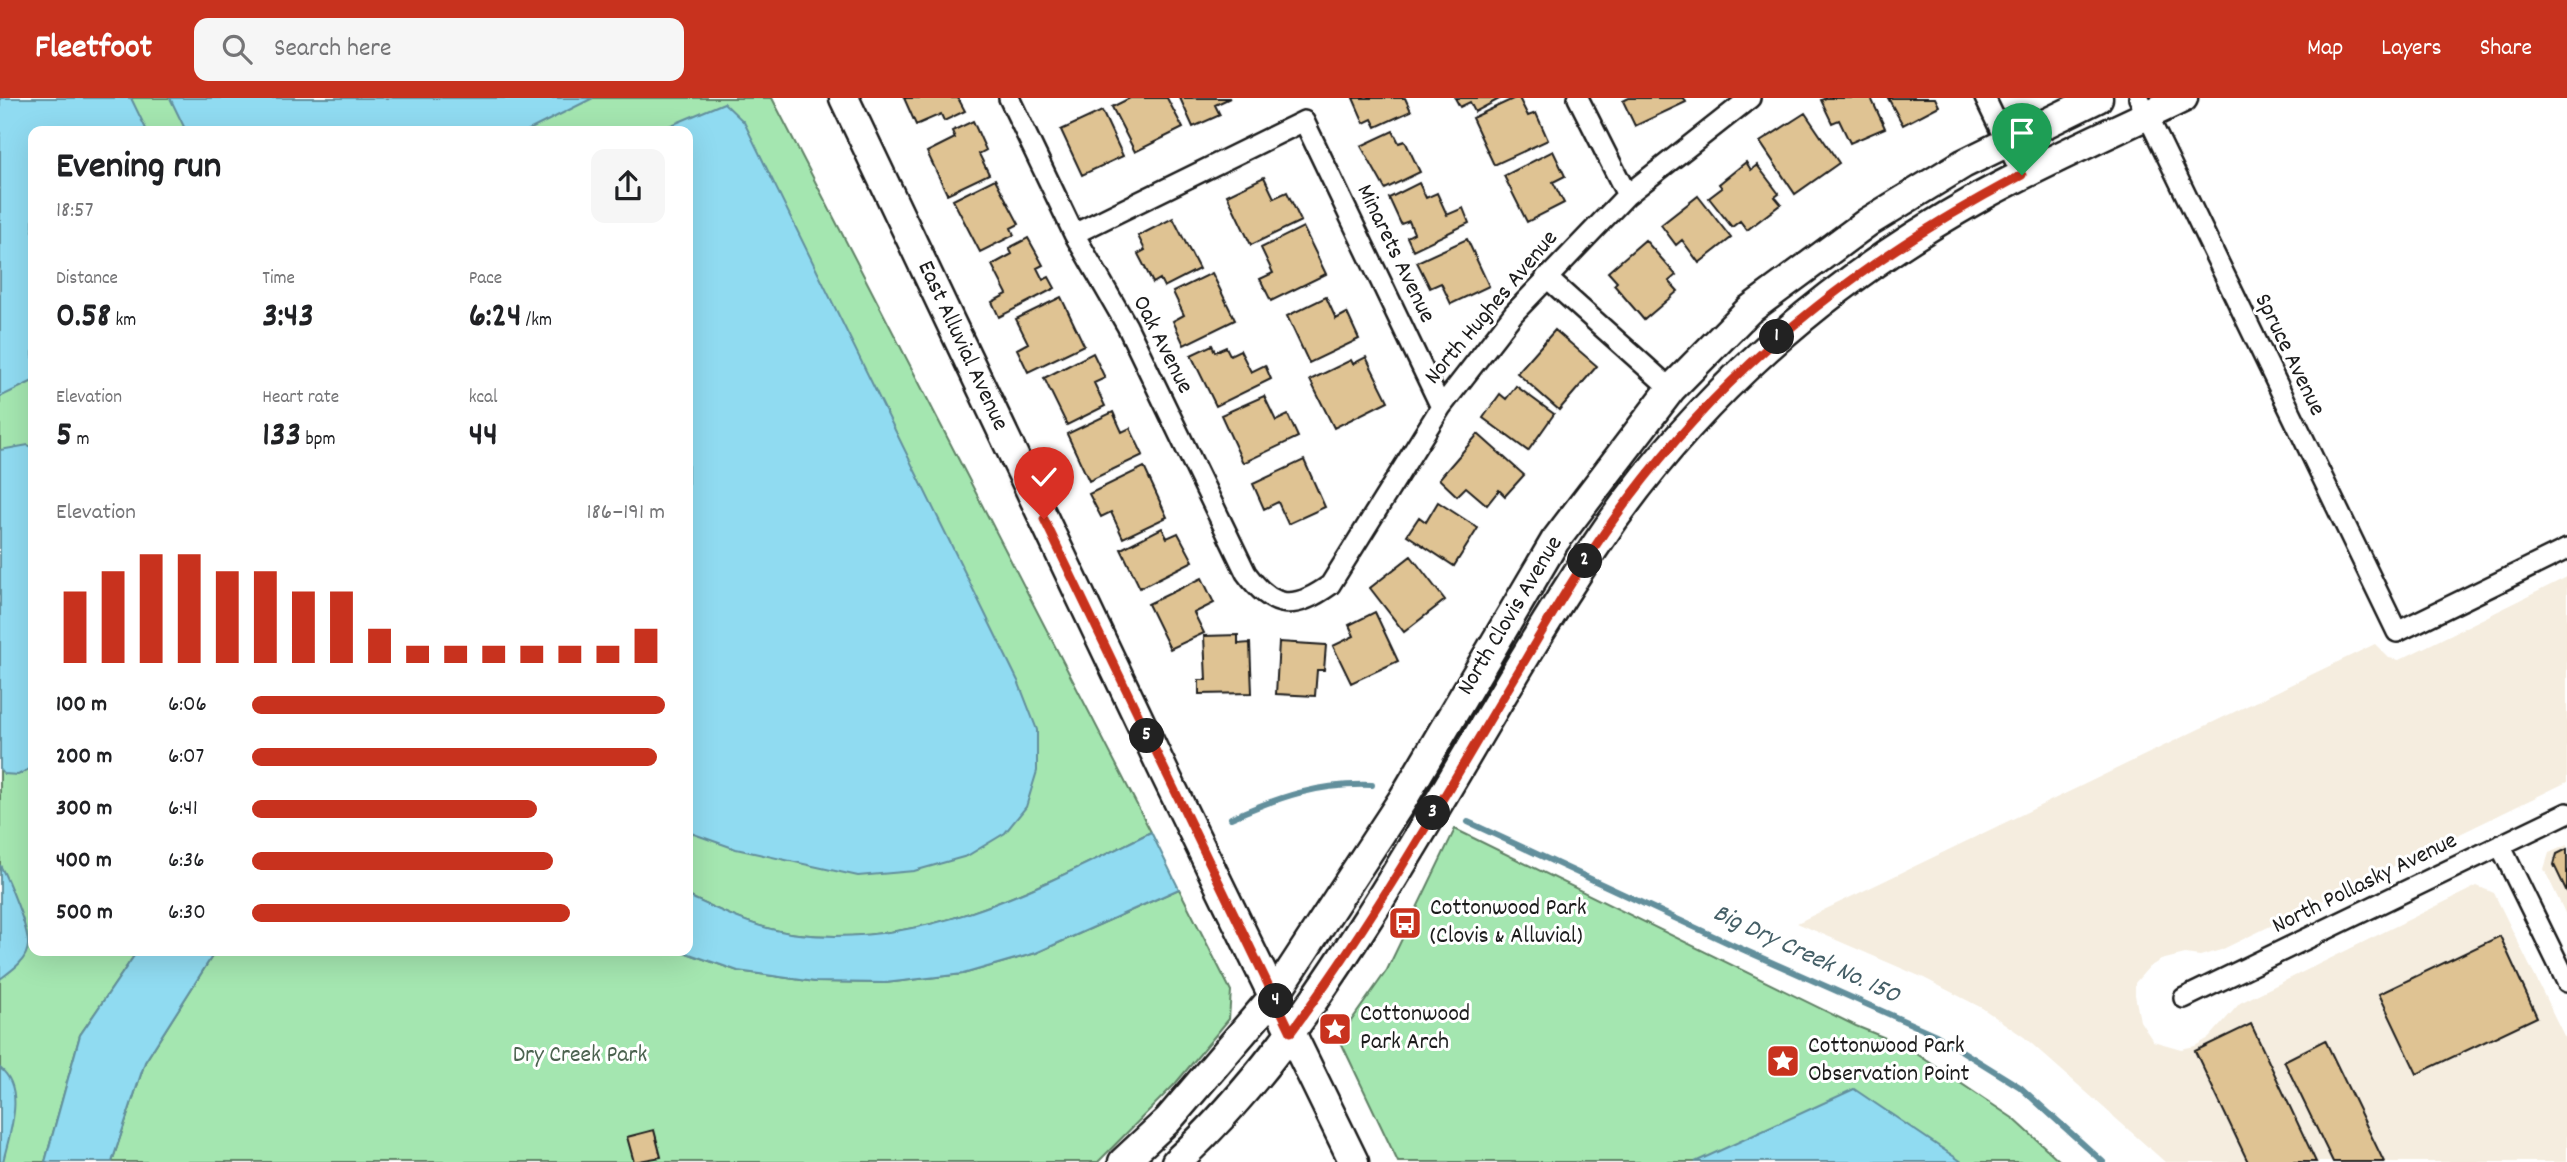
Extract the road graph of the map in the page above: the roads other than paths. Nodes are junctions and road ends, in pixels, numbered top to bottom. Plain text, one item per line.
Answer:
1 (844, 98) edge
2 (1009, 98) edge
3 (1578, 98) edge
4 (1751, 98) edge
5 (1985, 98) edge
6 (2098, 98) edge
7 (2183, 98) edge
8 (2143, 106) edge
9 (2006, 141) junction
10 (2022, 175) junction
11 (1627, 195) junction
12 (1074, 234) junction
13 (1546, 277) junction
14 (1671, 389) junction
15 (1441, 407) junction
16 (2567, 549) edge
17 (1574, 578) junction
18 (1281, 603) joint
19 (2567, 813) edge
20 (2500, 845) junction
21 (2567, 982) edge
22 (1273, 996) junction
23 (2184, 999) dead end
24 (1291, 1032) junction
25 (1123, 1162) edge
26 (1176, 1162) edge
27 (1354, 1162) edge

1 - 22 main road, East Alluvial Avenue
2 - 12 street, Oak Avenue
3 - 11 street
4 - 11 street, North Hughes Avenue
5 - 9 street
6 - 9 main road, North Clovis Avenue
7 - 8 main road, North Clovis Avenue
8 - 10 main road, North Clovis Avenue
8 - 16 street, Spruce Avenue
9 - 10 street
9 - 14 main road, North Clovis Avenue
10 - 17 main road, North Clovis Avenue
11 - 13 street, North Hughes Avenue
12 - 15 street, Minarets Avenue
12 - 18 street, Oak Avenue
13 - 14 street
13 - 15 street, North Hughes Avenue
14 - 17 main road
14 - 22 main road, North Clovis Avenue
15 - 18 street, North Hughes Avenue
17 - 24 main road, North Clovis Avenue
19 - 20 street, North Pollasky Avenue
20 - 21 street
20 - 23 street, North Pollasky Avenue
22 - 24 main road, East Alluvial Avenue
22 - 25 main road, North Clovis Avenue
24 - 26 main road, North Clovis Avenue
24 - 27 main road, East Alluvial Avenue

